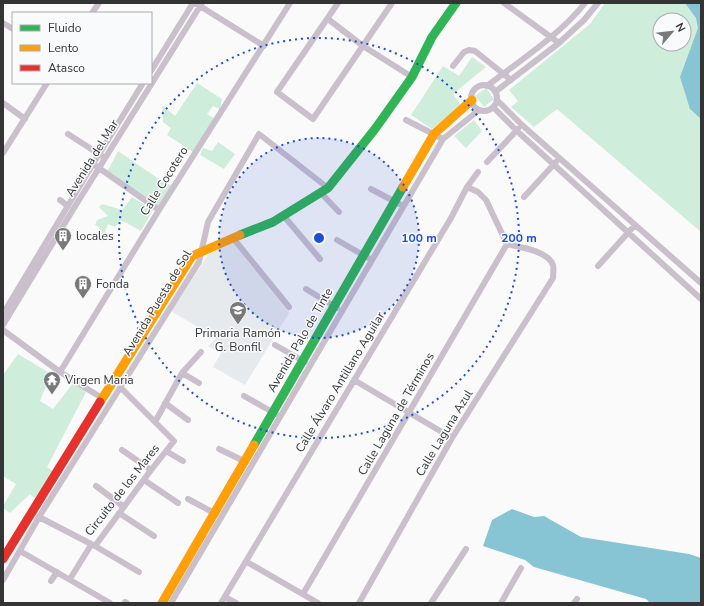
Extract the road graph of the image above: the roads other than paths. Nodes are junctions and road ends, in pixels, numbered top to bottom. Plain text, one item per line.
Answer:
1 (99, 3) edge
2 (290, 3) edge
3 (338, 3) edge
4 (392, 3) edge
5 (456, 3) edge
6 (504, 3) edge
7 (585, 3) edge
8 (598, 3) edge
9 (198, 4) edge
10 (93, 12) edge
11 (328, 19) junction
12 (3, 23) edge
13 (12, 28) edge
14 (550, 36) junction
15 (559, 43) junction
16 (264, 46) junction
17 (363, 46) junction
18 (454, 66) dead end
19 (152, 70) edge
20 (503, 73) junction
21 (412, 77) junction
22 (152, 80) edge
23 (511, 80) junction
24 (46, 84) edge
25 (143, 84) edge
26 (150, 84) edge
27 (487, 86) junction
28 (495, 92) junction
29 (472, 100) junction
30 (497, 100) junction
31 (3, 103) edge
32 (493, 107) junction
33 (479, 110) junction
34 (24, 119) junction
35 (406, 120) dead end
36 (522, 125) junction
37 (517, 131) junction
38 (68, 134) dead end
39 (434, 134) junction
40 (443, 139) junction
41 (3, 153) edge
42 (99, 154) junction
43 (105, 158) junction
44 (559, 158) junction
45 (487, 162) dead end
46 (93, 164) junction
47 (553, 164) junction
48 (98, 168) junction
49 (478, 172) dead end
50 (468, 186) junction
51 (371, 189) dead end
52 (324, 190) junction
53 (524, 197) dead end
54 (60, 200) dead end
55 (394, 202) junction
56 (68, 206) junction
57 (403, 206) junction
58 (159, 210) junction
59 (339, 212) dead end
60 (284, 215) junction
61 (635, 225) junction
62 (628, 233) junction
63 (233, 238) junction
64 (337, 240) dead end
65 (507, 244) junction
66 (202, 250) junction
67 (363, 255) junction
68 (320, 259) dead end
69 (372, 260) junction
70 (598, 266) dead end
71 (701, 283) edge
72 (306, 289) dead end
73 (701, 299) edge
74 (289, 307) dead end
75 (338, 309) junction
76 (3, 314) edge
77 (3, 325) edge
78 (3, 330) edge
79 (275, 345) dead end
80 (201, 352) dead end
81 (306, 363) junction
82 (60, 372) junction
83 (124, 372) junction
84 (182, 373) junction
85 (354, 380) junction
86 (199, 382) dead end
87 (120, 387) junction
88 (244, 396) dead end
89 (102, 398) junction
90 (165, 403) junction
91 (410, 413) junction
92 (276, 414) junction
93 (188, 420) dead end
94 (156, 422) junction
95 (452, 438) junction
96 (219, 449) dead end
97 (122, 450) dead end
98 (166, 451) junction
99 (183, 461) dead end
100 (248, 463) junction
101 (151, 470) junction
102 (144, 480) junction
103 (96, 486) dead end
104 (188, 499) dead end
105 (178, 503) dead end
106 (124, 507) junction
107 (119, 513) junction
108 (218, 515) junction
109 (39, 517) junction
110 (154, 536) dead end
111 (93, 545) junction
112 (466, 549) dead end
113 (20, 551) junction
114 (3, 559) edge
115 (247, 562) junction
116 (187, 568) junction
117 (521, 568) dead end
118 (57, 572) junction
119 (139, 572) dead end
120 (70, 579) junction
121 (3, 580) edge
122 (52, 581) dead end
123 (303, 594) junction
124 (225, 597) junction
125 (110, 603) edge
126 (162, 603) edge
127 (171, 603) edge
128 (221, 603) edge
129 (236, 603) edge
130 (318, 603) edge
131 (359, 603) edge
132 (431, 603) edge
133 (501, 603) edge

1 - 10 street
2 - 16 street, Calle Cocotero
3 - 11 street
4 - 17 street
5 - 21 street
6 - 14 street
7 - 14 street
8 - 15 street
9 - 16 street
9 - 19 street
9 - 22 street, Avenida del Mar
11 - 17 street
11 - 17 street
12 - 13 street
14 - 15 street
14 - 20 street
15 - 23 street
16 - 58 street, Calle Cocotero
17 - 21 street
18 - 20 street
20 - 23 street
20 - 27 street
21 - 52 street
23 - 28 street
24 - 34 street
25 - 42 street, Avenida del Mar
26 - 43 street, Avenida del Mar
27 - 28 street
27 - 29 street
28 - 30 street
29 - 33 street
29 - 39 street, Avenida Palo de Tinte
30 - 32 street
30 - 36 street
31 - 34 street
32 - 33 street
32 - 37 street
33 - 40 street, Avenida Palo de Tinte
34 - 41 street
35 - 39 street
36 - 37 street
36 - 44 street
37 - 45 street
37 - 47 street
38 - 42 street
39 - 40 street
39 - 55 street, Avenida Palo de Tinte
40 - 57 street, Avenida Palo de Tinte
42 - 43 street
42 - 46 street, Avenida del Mar
43 - 48 street, Avenida del Mar
44 - 47 street
44 - 61 street
46 - 48 street
46 - 56 street, Avenida del Mar
47 - 53 street
47 - 62 street
48 - 58 street
48 - 77 street, Avenida del Mar
49 - 50 street, Calle Álvaro Antillano Aguilar
50 - 65 street
50 - 85 street, Calle Álvaro Antillano Aguilar
51 - 55 street
52 - 59 street
52 - 60 street
52 - 66 street
54 - 56 street
55 - 57 street
55 - 67 street, Avenida Palo de Tinte
56 - 76 street, Avenida del Mar
57 - 69 street, Avenida Palo de Tinte
58 - 82 street, Calle Cocotero
60 - 63 street
60 - 68 street
61 - 62 street
61 - 71 street
62 - 70 street
62 - 73 street
63 - 66 street
63 - 74 street
64 - 67 street
65 - 91 street, Calle Laguna de Términos
65 - 95 street, Calle Laguna Azul
66 - 83 street, Avenida Puesta de Sol
67 - 69 street
67 - 75 street, Avenida Palo de Tinte
69 - 75 street, Avenida Palo de Tinte
72 - 75 street
75 - 81 street, Avenida Palo de Tinte
78 - 82 street
79 - 81 street
80 - 84 street
81 - 92 street, Avenida Palo de Tinte
82 - 89 street
83 - 87 street, Avenida Puesta de Sol
83 - 89 street, Avenida Puesta de Sol
84 - 86 street
84 - 90 street
85 - 91 street
85 - 115 street, Calle Álvaro Antillano Aguilar
87 - 94 street, Circuito de los Mares
87 - 109 street, Avenida Puesta de Sol
88 - 92 street
89 - 114 street, Avenida Puesta de Sol
90 - 93 street
90 - 94 street
91 - 95 street
91 - 123 street, Calle Laguna de Términos
92 - 100 street, Avenida Palo de Tinte
94 - 98 street, Circuito de los Mares
95 - 131 street, Calle Laguna Azul
96 - 100 street
97 - 101 street
98 - 99 street
98 - 101 street, Circuito de los Mares
100 - 108 street, Avenida Palo de Tinte
101 - 102 street, Circuito de los Mares
102 - 105 street
102 - 106 street, Circuito de los Mares
103 - 106 street
104 - 108 street
106 - 107 street, Circuito de los Mares
107 - 110 street
107 - 111 street, Circuito de los Mares
108 - 116 street, Avenida Palo de Tinte
109 - 111 street, Circuito de los Mares
109 - 113 street, Avenida Puesta de Sol
111 - 119 street
111 - 120 street
112 - 132 street
113 - 118 street
113 - 121 street, Avenida Puesta de Sol
115 - 123 street
115 - 124 street, Calle Álvaro Antillano Aguilar
116 - 126 street, Avenida Palo de Tinte
116 - 127 street, Avenida Palo de Tinte
117 - 133 street
118 - 120 street
118 - 122 street
120 - 125 street
123 - 130 street
124 - 128 street, Calle Álvaro Antillano Aguilar
124 - 129 street

